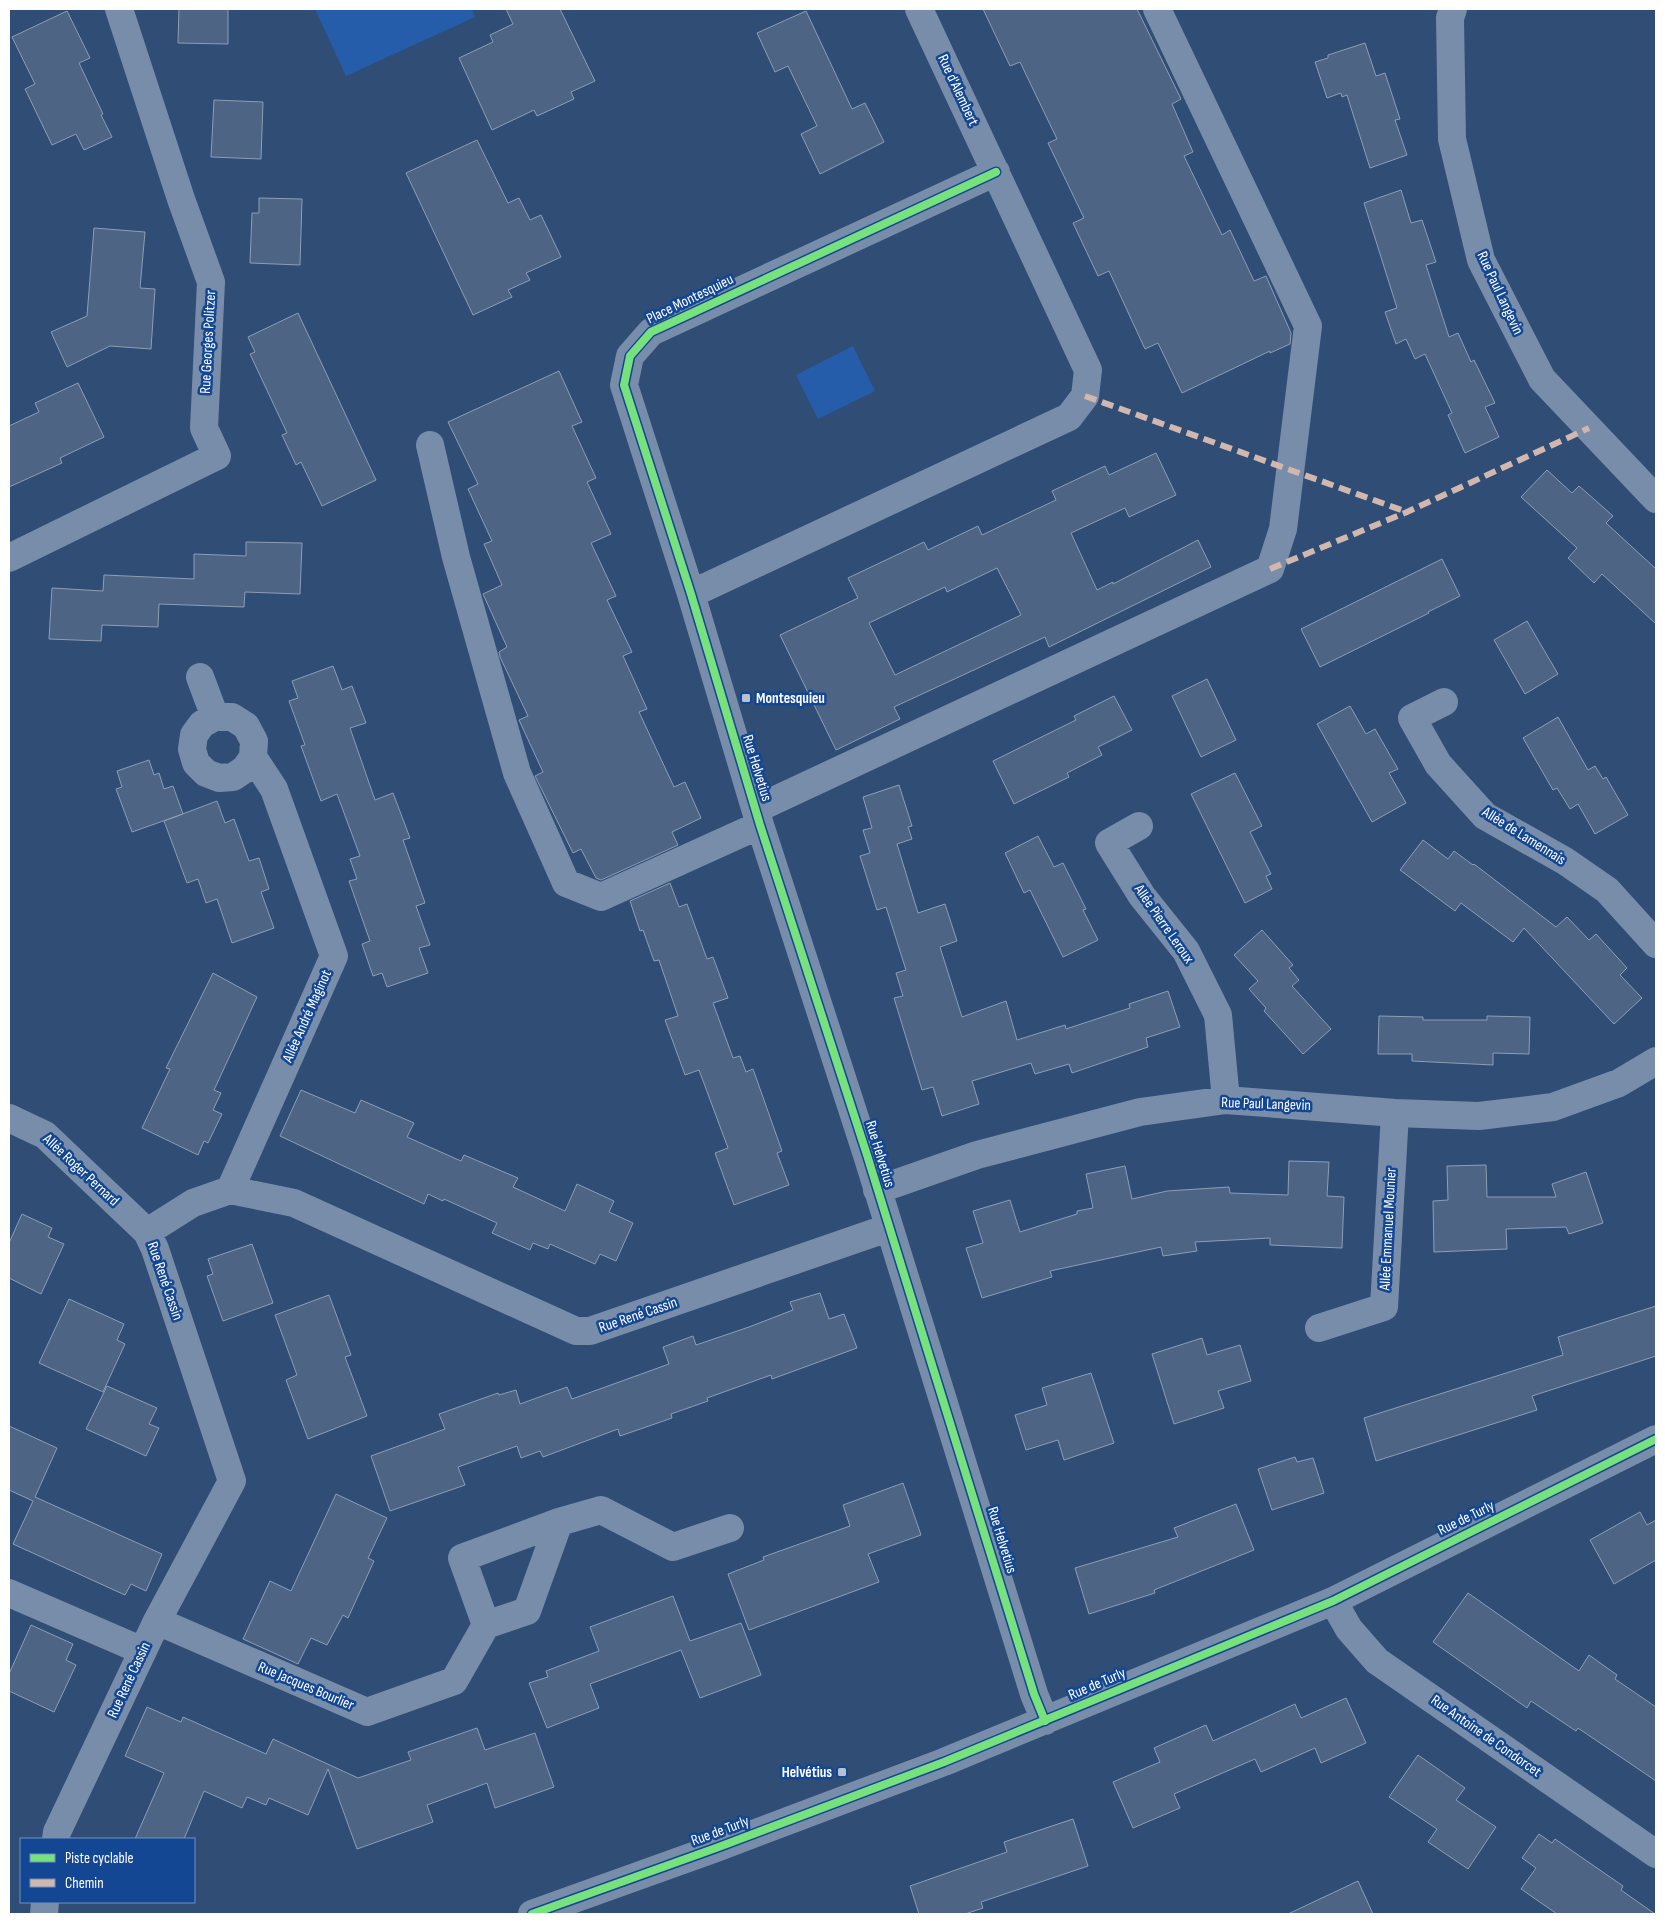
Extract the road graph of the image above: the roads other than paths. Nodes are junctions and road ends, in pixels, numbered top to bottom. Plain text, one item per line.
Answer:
1 (119, 9) edge
2 (920, 9) edge
3 (1156, 9) edge
4 (1452, 9) edge
5 (996, 172) junction
6 (430, 445) dead end
7 (1656, 500) edge
8 (9, 558) edge
9 (691, 594) junction
10 (200, 677) dead end
11 (1444, 702) dead end
12 (215, 717) junction
13 (253, 757) junction
14 (758, 817) junction
15 (1139, 826) dead end
16 (1656, 944) edge
17 (1656, 1061) edge
18 (1226, 1100) junction
19 (1395, 1113) junction
20 (9, 1118) edge
21 (230, 1190) junction
22 (877, 1190) junction
23 (888, 1228) junction
24 (147, 1232) junction
25 (1320, 1328) dead end
26 (1656, 1439) edge
27 (559, 1522) junction
28 (730, 1528) dead end
29 (9, 1593) edge
30 (1333, 1601) junction
31 (157, 1621) junction
32 (486, 1625) junction
33 (143, 1651) junction
34 (1045, 1721) junction
35 (56, 1838) edge
36 (1656, 1854) edge
37 (532, 1914) edge

1 - 8 street, Rue Georges Politzer
2 - 5 street, Rue d'Alembert
3 - 14 street
4 - 7 street, Rue Paul Langevin
5 - 9 street, Place Montesquieu
5 - 9 street
6 - 14 street
9 - 14 street, Rue Helvetius
10 - 12 street
11 - 16 street, Allée de Lamennais
12 - 13 street, Allée André Maginot
12 - 13 street
13 - 21 street, Allée André Maginot
14 - 22 street, Rue Helvetius
15 - 18 street, Allée Pierre Leroux
17 - 19 street, Rue Paul Langevin
18 - 19 street, Rue Paul Langevin
18 - 22 street, Rue Paul Langevin
19 - 25 street, Allée Emmanuel Mounier
20 - 24 street, Allée Roger Pernard
21 - 23 street, Rue René Cassin
21 - 24 street, Rue René Cassin
22 - 23 street, Rue Helvetius
23 - 34 street, Rue Helvetius
24 - 31 street, Rue René Cassin
26 - 30 street, Rue de Turly
27 - 28 street
27 - 32 street
27 - 32 street
29 - 33 street
30 - 34 street, Rue de Turly
30 - 36 street, Rue Antoine de Condorcet
31 - 32 street, Rue Jacques Bourlier
31 - 33 street, Rue René Cassin
33 - 35 street, Rue René Cassin
34 - 37 street, Rue de Turly

